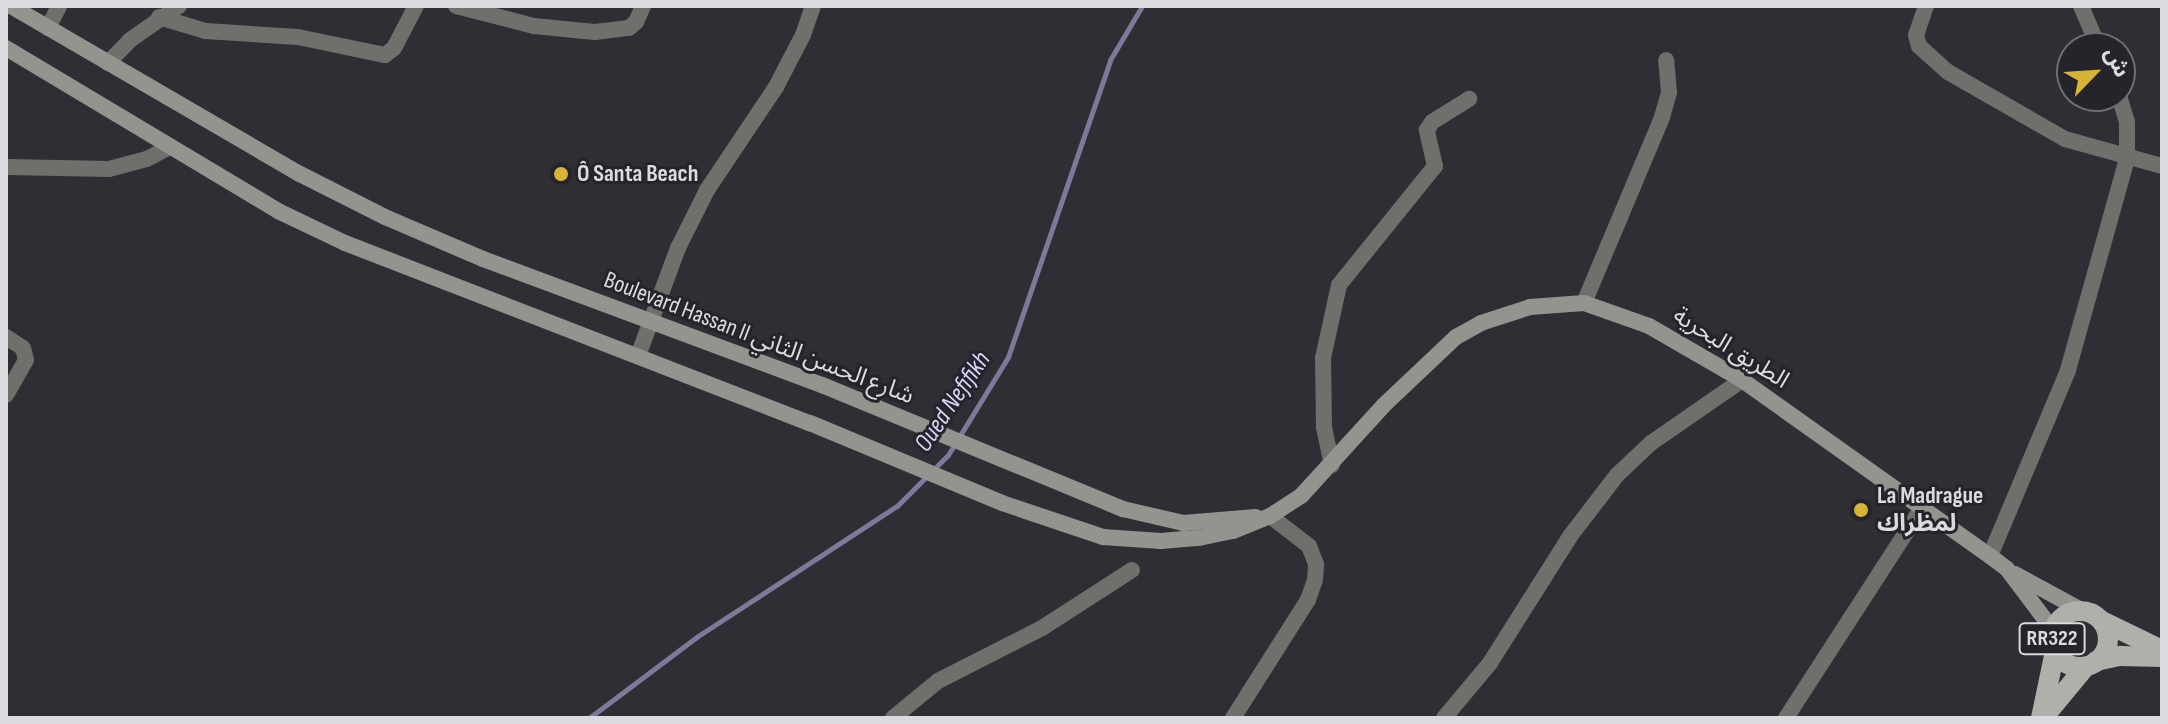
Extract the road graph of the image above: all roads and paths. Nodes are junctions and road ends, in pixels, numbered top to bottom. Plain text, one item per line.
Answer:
1 (11, 6) edge
2 (59, 6) edge
3 (179, 6) edge
4 (416, 6) edge
5 (456, 6) edge
6 (643, 6) edge
7 (813, 6) edge
8 (1926, 6) edge
9 (2081, 6) edge
10 (159, 17) junction
11 (48, 28) junction
12 (2092, 32) edge
13 (6, 48) edge
14 (1666, 60) dead end
15 (108, 63) junction
16 (1469, 99) dead end
17 (2124, 112) edge
18 (170, 147) junction
19 (2127, 159) junction
20 (2162, 166) edge
21 (6, 167) edge
22 (1584, 303) junction
23 (651, 321) junction
24 (6, 337) edge
25 (638, 356) junction
26 (1742, 380) junction
27 (6, 395) edge
28 (1332, 465) junction
29 (1922, 508) junction
30 (1270, 516) junction
31 (1990, 556) junction
32 (2007, 569) junction
33 (1132, 570) dead end
34 (2092, 616) junction
35 (2053, 630) junction
36 (2162, 650) edge
37 (2055, 651) junction
38 (2162, 657) edge
39 (2091, 664) junction
40 (893, 718) edge
41 (1233, 718) edge
42 (1444, 718) edge
43 (1786, 718) edge
44 (2042, 718) edge

1 - 11 main road, Boulevard Hassan II شارع الحسن الثاني / RR322
2 - 11 street
3 - 10 street
4 - 10 street
5 - 6 street
7 - 23 street
8 - 19 street
9 - 12 street
10 - 15 street
11 - 15 main road, Boulevard Hassan II شارع الحسن الثاني / RR322
13 - 18 main road, RR322
14 - 22 street
15 - 23 main road, Boulevard Hassan II شارع الحسن الثاني / RR322
16 - 28 street
17 - 19 street
18 - 21 street
18 - 25 main road, RR322
19 - 20 street
19 - 31 street
22 - 26 main road, الطريق البحرية / RR322
22 - 28 main road, الطريق البحرية / RR322
23 - 25 street
23 - 30 main road, Boulevard Hassan II شارع الحسن الثاني / RR322
24 - 27 street
25 - 30 main road, RR322
26 - 29 main road, الطريق البحرية / RR322
26 - 42 street
28 - 30 main road, الطريق البحرية / RR322
29 - 31 main road, الطريق البحرية / RR322
29 - 43 street
30 - 41 street
31 - 32 main road, الطريق البحرية / RR322
32 - 34 main road, RR322
32 - 35 main road, RR322
33 - 40 street
34 - 35 main road, RR322
34 - 36 main road, RR322
34 - 39 main road, RR322
35 - 37 main road, RR322
37 - 39 main road, RR322
37 - 44 main road
38 - 39 main road, RR322
39 - 44 main road

